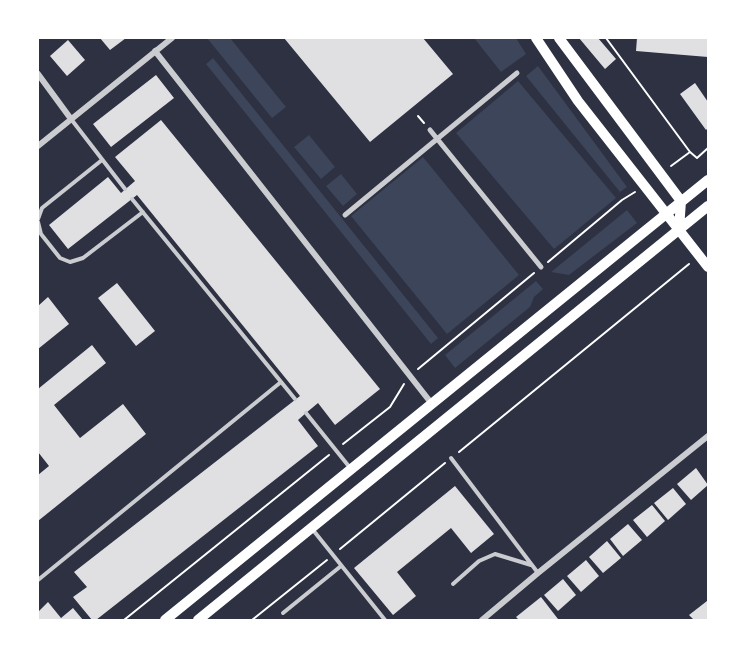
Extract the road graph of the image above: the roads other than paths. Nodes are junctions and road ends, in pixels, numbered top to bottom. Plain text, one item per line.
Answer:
1 (172, 38) edge
2 (536, 38) edge
3 (558, 38) edge
4 (155, 51) junction
5 (517, 73) dead end
6 (38, 74) edge
7 (71, 119) junction
8 (430, 130) dead end
9 (437, 139) junction
10 (38, 146) edge
11 (102, 160) junction
12 (708, 180) edge
13 (125, 189) dead end
14 (132, 198) dead end
15 (681, 201) junction
16 (708, 206) edge
17 (143, 212) junction
18 (666, 214) junction
19 (345, 215) dead end
20 (38, 221) edge
21 (679, 230) junction
22 (541, 267) dead end
23 (708, 267) edge
24 (281, 382) junction
25 (295, 399) dead end
26 (432, 404) junction
27 (306, 413) dead end
28 (708, 436) edge
29 (451, 458) road end
30 (351, 470) junction
31 (312, 528) junction
32 (532, 565) junction
33 (340, 566) junction
34 (538, 573) junction
35 (38, 580) edge
36 (453, 584) dead end
37 (283, 613) dead end
38 (165, 621) edge
39 (198, 621) edge
40 (386, 621) edge
41 (482, 621) edge

1 - 4 street
2 - 18 main road
3 - 15 main road
4 - 7 street
4 - 26 street
5 - 9 street
6 - 7 street
7 - 10 street
7 - 11 lane
8 - 9 street
9 - 19 street
9 - 22 street
11 - 13 lane
11 - 20 lane
12 - 15 main road
14 - 17 lane
15 - 18 main road
15 - 21 main road
16 - 21 main road
17 - 20 lane
17 - 24 lane
18 - 21 main road
18 - 26 main road
21 - 23 main road
21 - 31 main road
24 - 25 lane
24 - 35 lane
26 - 30 main road
27 - 30 lane
28 - 34 street
29 - 32 lane
30 - 38 main road
31 - 33 lane
31 - 39 main road
32 - 34 lane
32 - 36 lane
33 - 37 lane
33 - 40 lane
34 - 41 street

